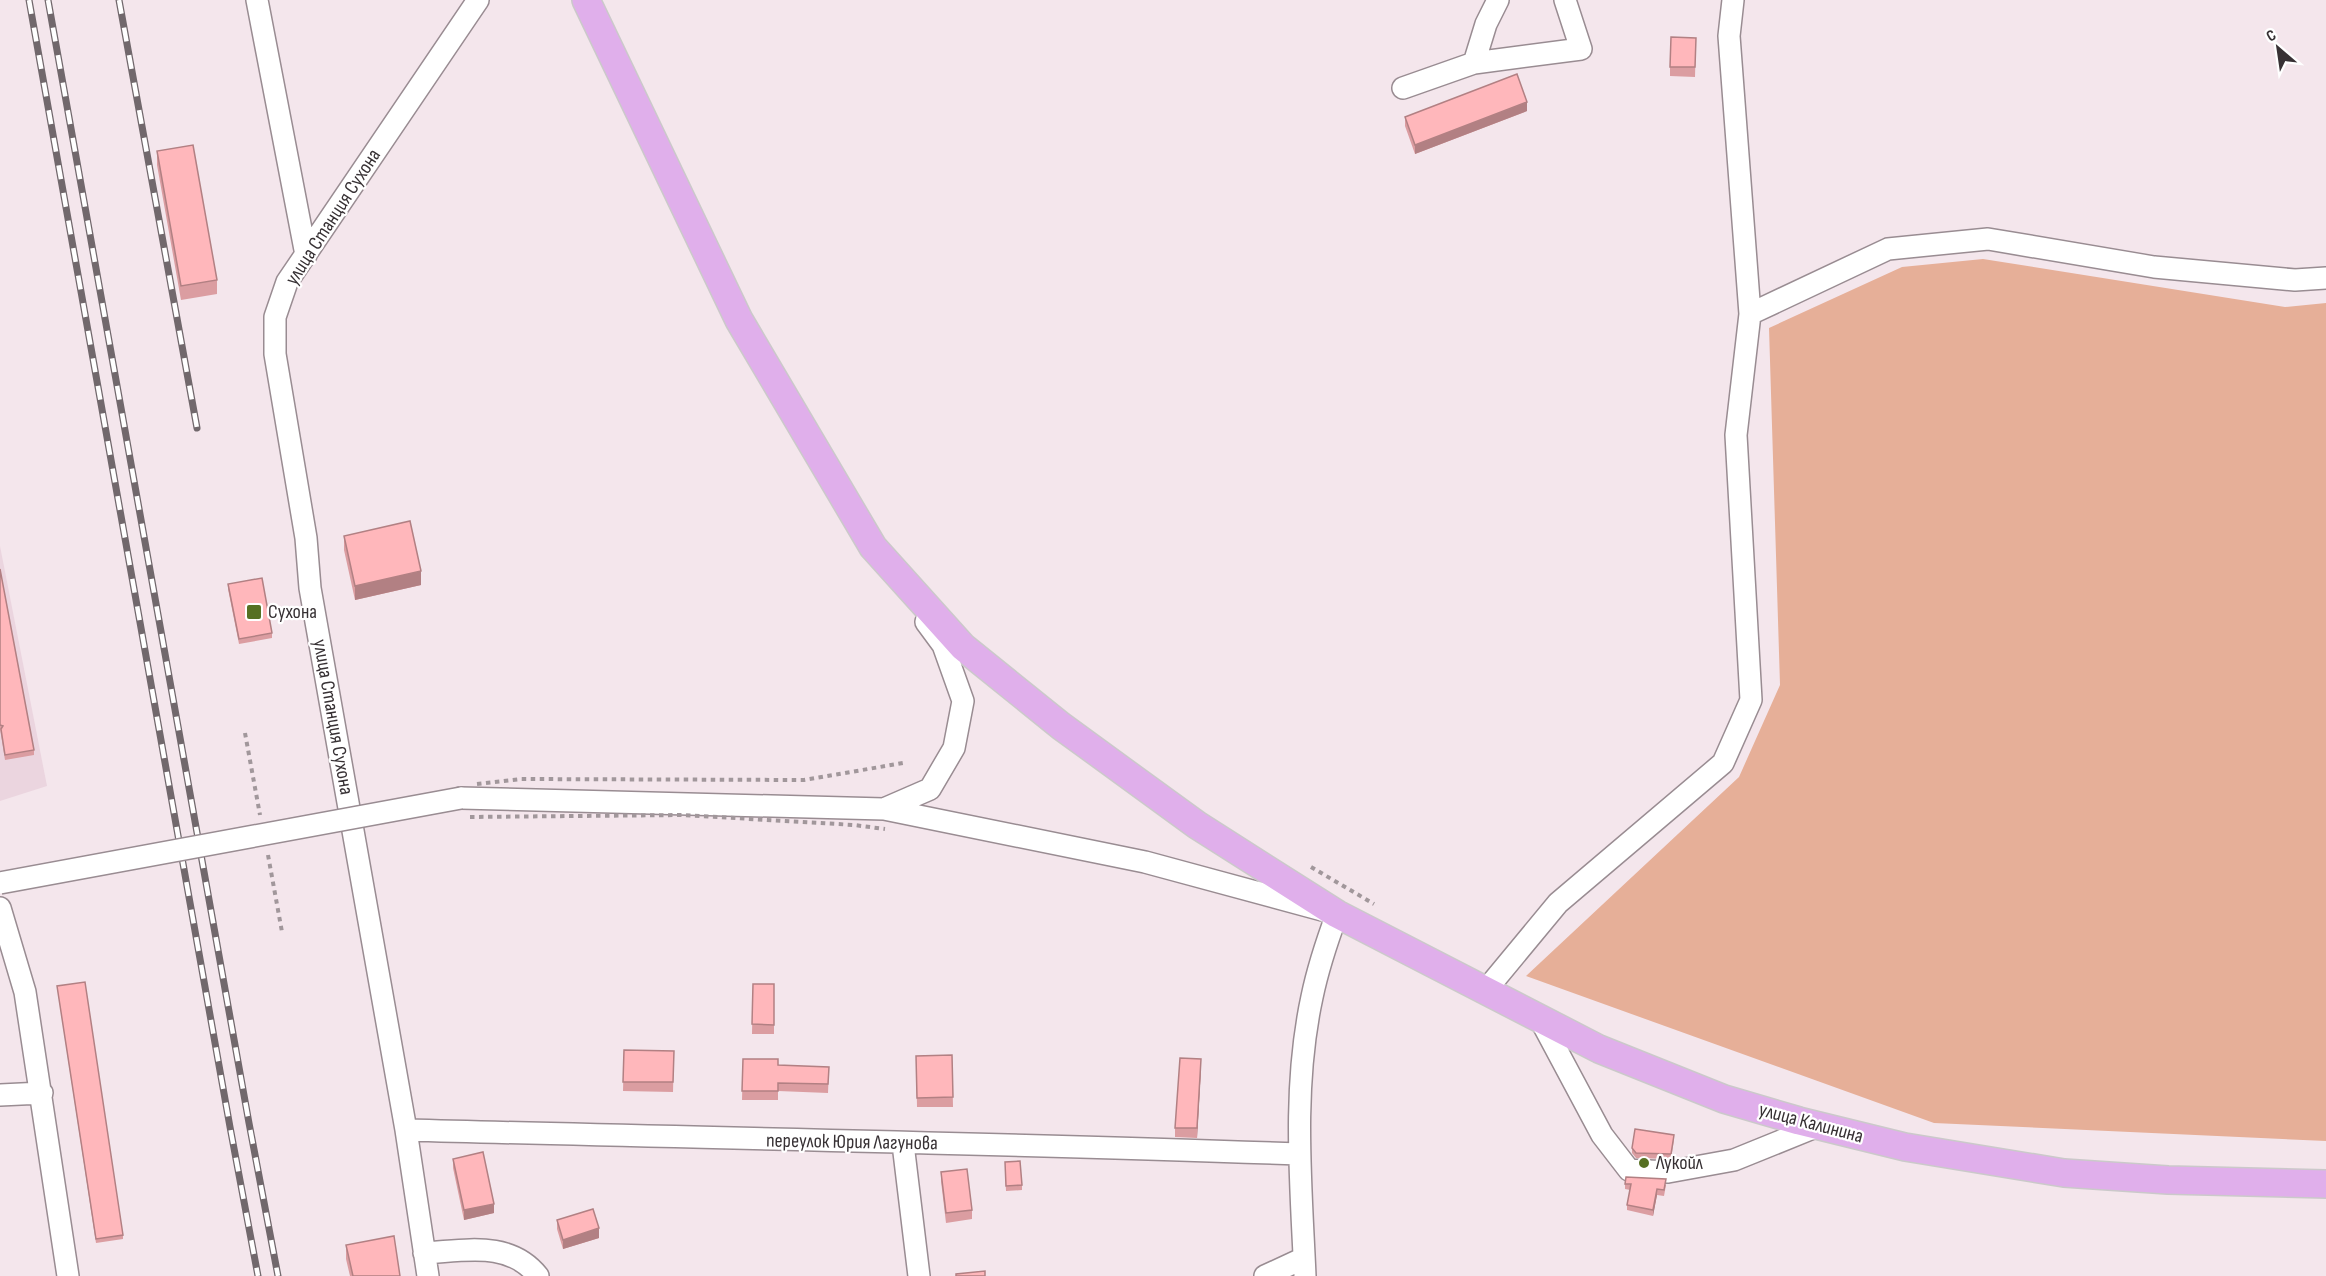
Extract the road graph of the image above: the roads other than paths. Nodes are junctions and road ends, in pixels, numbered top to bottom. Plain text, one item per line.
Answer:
1 (256, 0) edge
2 (478, 0) edge
3 (586, 0) edge
4 (1498, 0) edge
5 (1564, 0) edge
6 (1733, 0) edge
7 (1474, 63) junction
8 (1403, 88) dead end
9 (306, 255) junction
10 (2326, 278) edge
11 (1750, 314) junction
12 (873, 548) junction
13 (884, 819) junction
14 (0, 883) edge
15 (0, 908) edge
16 (1336, 914) junction
17 (1486, 990) junction
18 (1539, 1017) junction
19 (42, 1093) junction
20 (0, 1095) edge
21 (1818, 1126) junction
22 (406, 1130) junction
23 (903, 1144) junction
24 (1299, 1154) junction
25 (2326, 1184) edge
26 (424, 1253) junction
27 (1305, 1267) edge
28 (68, 1276) edge
29 (428, 1276) edge
30 (538, 1276) edge
31 (919, 1276) edge
32 (1265, 1276) edge

1 - 9 street
2 - 9 street, улица Станция Сухона
3 - 12 main road, улица Калинина
4 - 7 street
5 - 7 street
6 - 11 street
7 - 8 street
9 - 22 street, улица Станция Сухона
10 - 11 street
11 - 17 street
12 - 13 street
12 - 16 main road, улица Калинина
13 - 14 street, bridge
13 - 16 street
15 - 19 street
16 - 17 main road, улица Калинина
16 - 24 street
17 - 18 main road, улица Калинина
18 - 21 main road, улица Калинина
18 - 21 street
19 - 20 street
19 - 28 street
21 - 25 main road, улица Калинина
22 - 23 street, переулок Юрия Лагунова
22 - 26 street, улица Станция Сухона
23 - 24 street, переулок Юрия Лагунова
23 - 31 street
24 - 27 street
26 - 29 street, улица Станция Сухона
26 - 30 street
27 - 32 street

